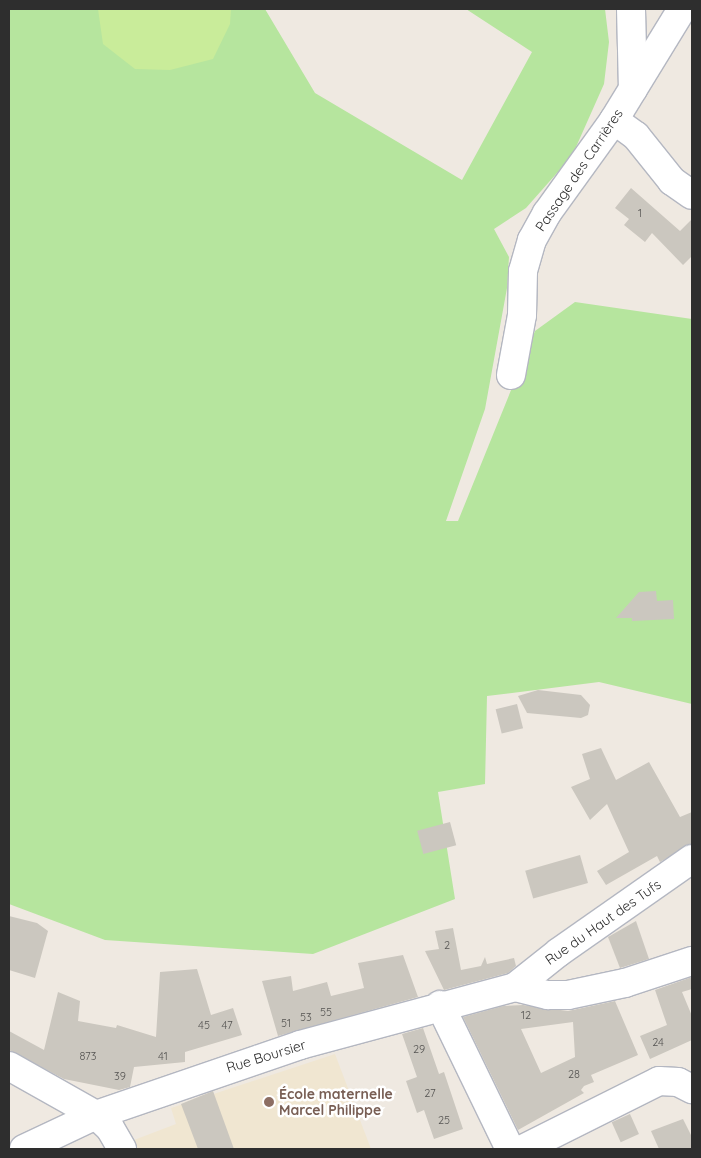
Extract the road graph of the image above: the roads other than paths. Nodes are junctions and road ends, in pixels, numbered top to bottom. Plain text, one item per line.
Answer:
1 (631, 9) edge
2 (682, 9) edge
3 (633, 89) junction
4 (614, 120) junction
5 (692, 195) edge
6 (512, 375) dead end
7 (692, 859) edge
8 (692, 961) edge
9 (516, 987) junction
10 (440, 1005) junction
11 (9, 1066) edge
12 (692, 1089) edge
13 (96, 1114) junction
14 (24, 1149) edge
15 (122, 1149) edge
16 (510, 1149) edge
17 (523, 1149) edge

1 - 3 street
2 - 3 street, Passage des Carrières
3 - 4 street, Passage des Carrières
4 - 5 street
4 - 6 street, Passage des Carrières
7 - 9 street, Rue du Haut des Tufs
8 - 9 street
9 - 10 street, Rue Boursier
10 - 13 street, Rue Boursier
10 - 16 street
11 - 13 street
12 - 17 street
13 - 14 street, Rue Boursier
13 - 15 street

